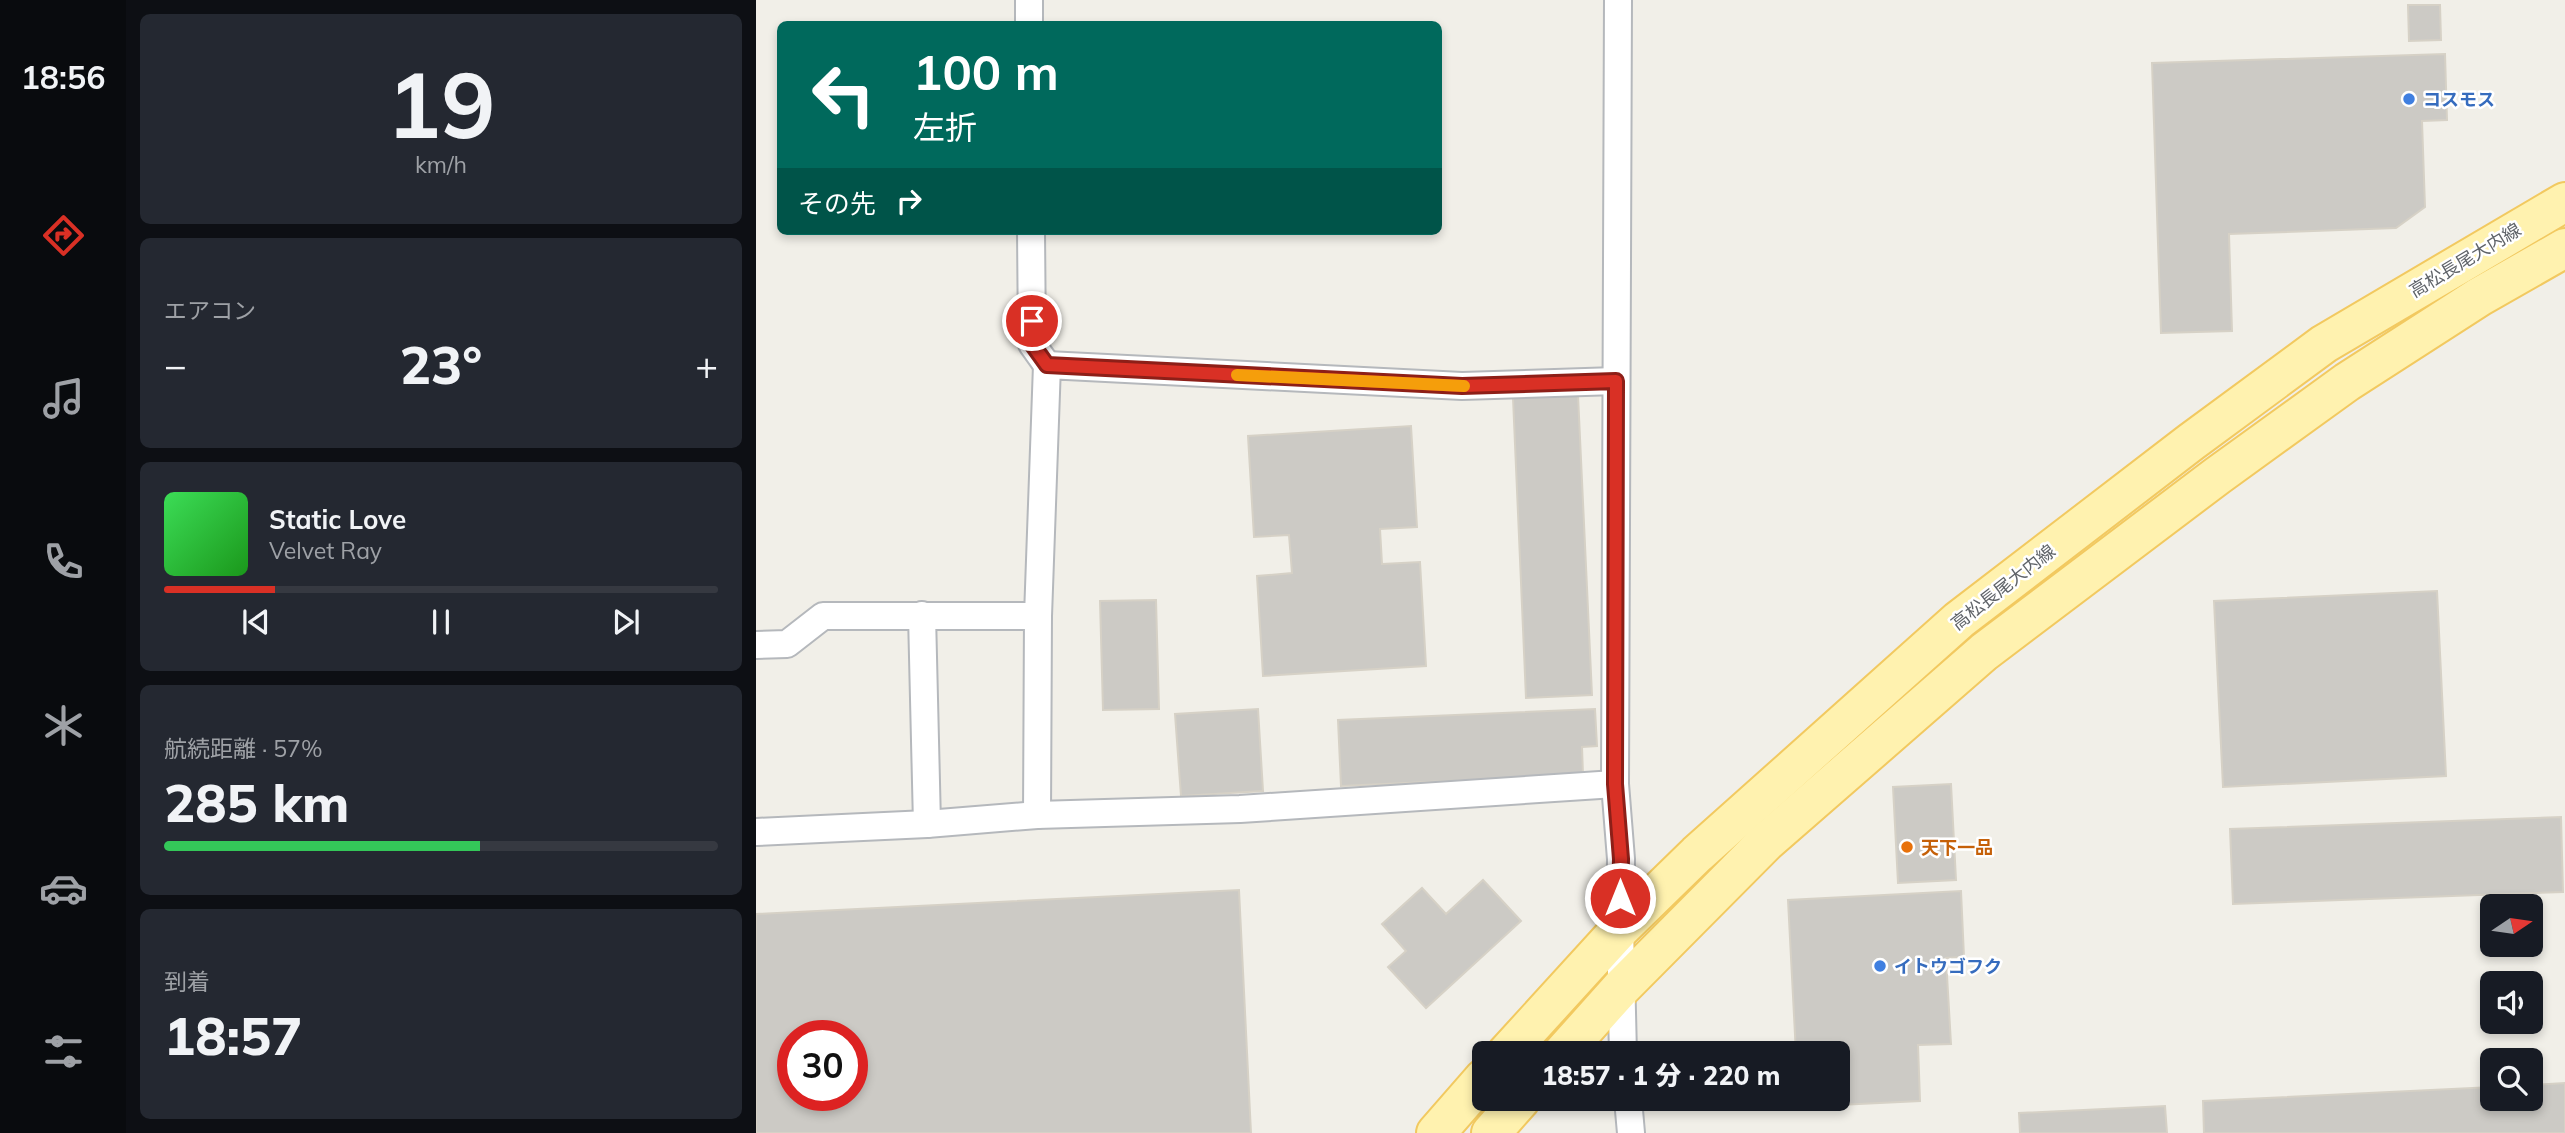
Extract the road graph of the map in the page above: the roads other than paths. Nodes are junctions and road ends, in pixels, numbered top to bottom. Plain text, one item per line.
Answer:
1 (1029, 0) edge
2 (1618, 0) edge
3 (1029, 21) edge
4 (2565, 202) edge
5 (1031, 235) edge
6 (2565, 248) edge
7 (1047, 365) junction
8 (1616, 381) junction
9 (922, 615) junction
10 (1038, 616) junction
11 (756, 645) edge
12 (1615, 784) junction
13 (1037, 815) junction
14 (927, 824) junction
15 (756, 832) edge
16 (1620, 929) junction
17 (1621, 988) junction
18 (1518, 1041) edge
19 (1574, 1041) edge
20 (1623, 1041) edge
21 (1472, 1092) edge
22 (1510, 1111) edge
23 (1629, 1111) edge
24 (1436, 1133) edge
25 (1491, 1133) edge
26 (1632, 1133) edge

1 - 3 street
2 - 8 street
4 - 16 main road, 高松長尾大内線
5 - 7 street
6 - 17 main road
7 - 8 street
7 - 10 street
8 - 12 street
9 - 10 street
9 - 11 street
9 - 14 street
10 - 13 street
12 - 13 street
12 - 16 street
13 - 14 street
14 - 15 street
16 - 17 street
16 - 18 main road, 高松長尾大内線
17 - 19 main road
17 - 20 street
21 - 24 main road
22 - 25 main road
23 - 26 street

